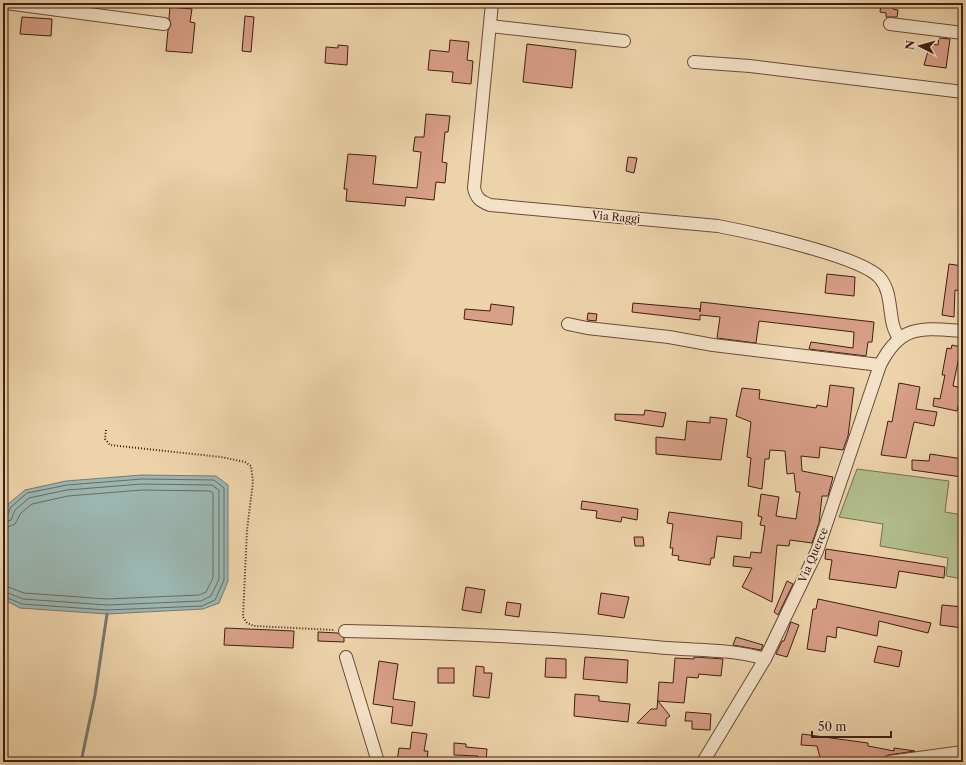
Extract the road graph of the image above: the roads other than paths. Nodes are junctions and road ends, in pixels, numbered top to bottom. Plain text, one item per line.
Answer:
1 (6, 3) edge
2 (492, 3) edge
3 (164, 24) dead end
4 (890, 24) dead end
5 (490, 26) junction
6 (963, 33) edge
7 (624, 41) dead end
8 (694, 62) dead end
9 (963, 92) edge
10 (568, 324) dead end
11 (963, 331) edge
12 (899, 339) junction
13 (880, 365) junction
14 (345, 631) road end
15 (346, 657) dead end
16 (764, 659) junction
17 (963, 752) edge
18 (378, 762) edge
19 (703, 762) edge
20 (889, 762) edge

1 - 3 street
2 - 5 street, Via Raggi
4 - 6 street
5 - 7 street
5 - 12 street, Via Raggi
8 - 9 street
10 - 13 street
11 - 12 street
12 - 13 street, Via Querce
13 - 16 street, Via Querce
14 - 16 street
15 - 18 street
16 - 19 street, Via Querce
17 - 20 street

